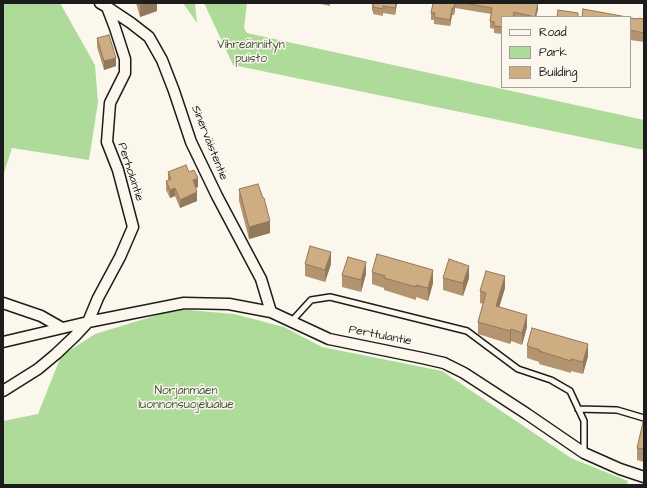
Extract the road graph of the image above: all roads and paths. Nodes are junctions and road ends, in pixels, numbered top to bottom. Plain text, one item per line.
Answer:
1 (105, 4) edge
2 (3, 303) edge
3 (271, 312) junction
4 (88, 322) junction
5 (290, 322) junction
6 (62, 328) junction
7 (6, 341) edge
8 (3, 391) edge
9 (578, 409) junction
10 (644, 418) edge
11 (584, 452) junction
12 (644, 477) edge

1 - 3 street, Sinerväistentie
1 - 4 street, Perholantie
2 - 6 street
3 - 4 street, Perttulantie
3 - 5 street, Perttulantie
4 - 6 street, Perttulantie
4 - 8 street
5 - 9 lane
5 - 11 street, Perttulantie
6 - 7 street, Perttulantie
9 - 10 lane
9 - 11 lane
11 - 12 street, Perttulantie

